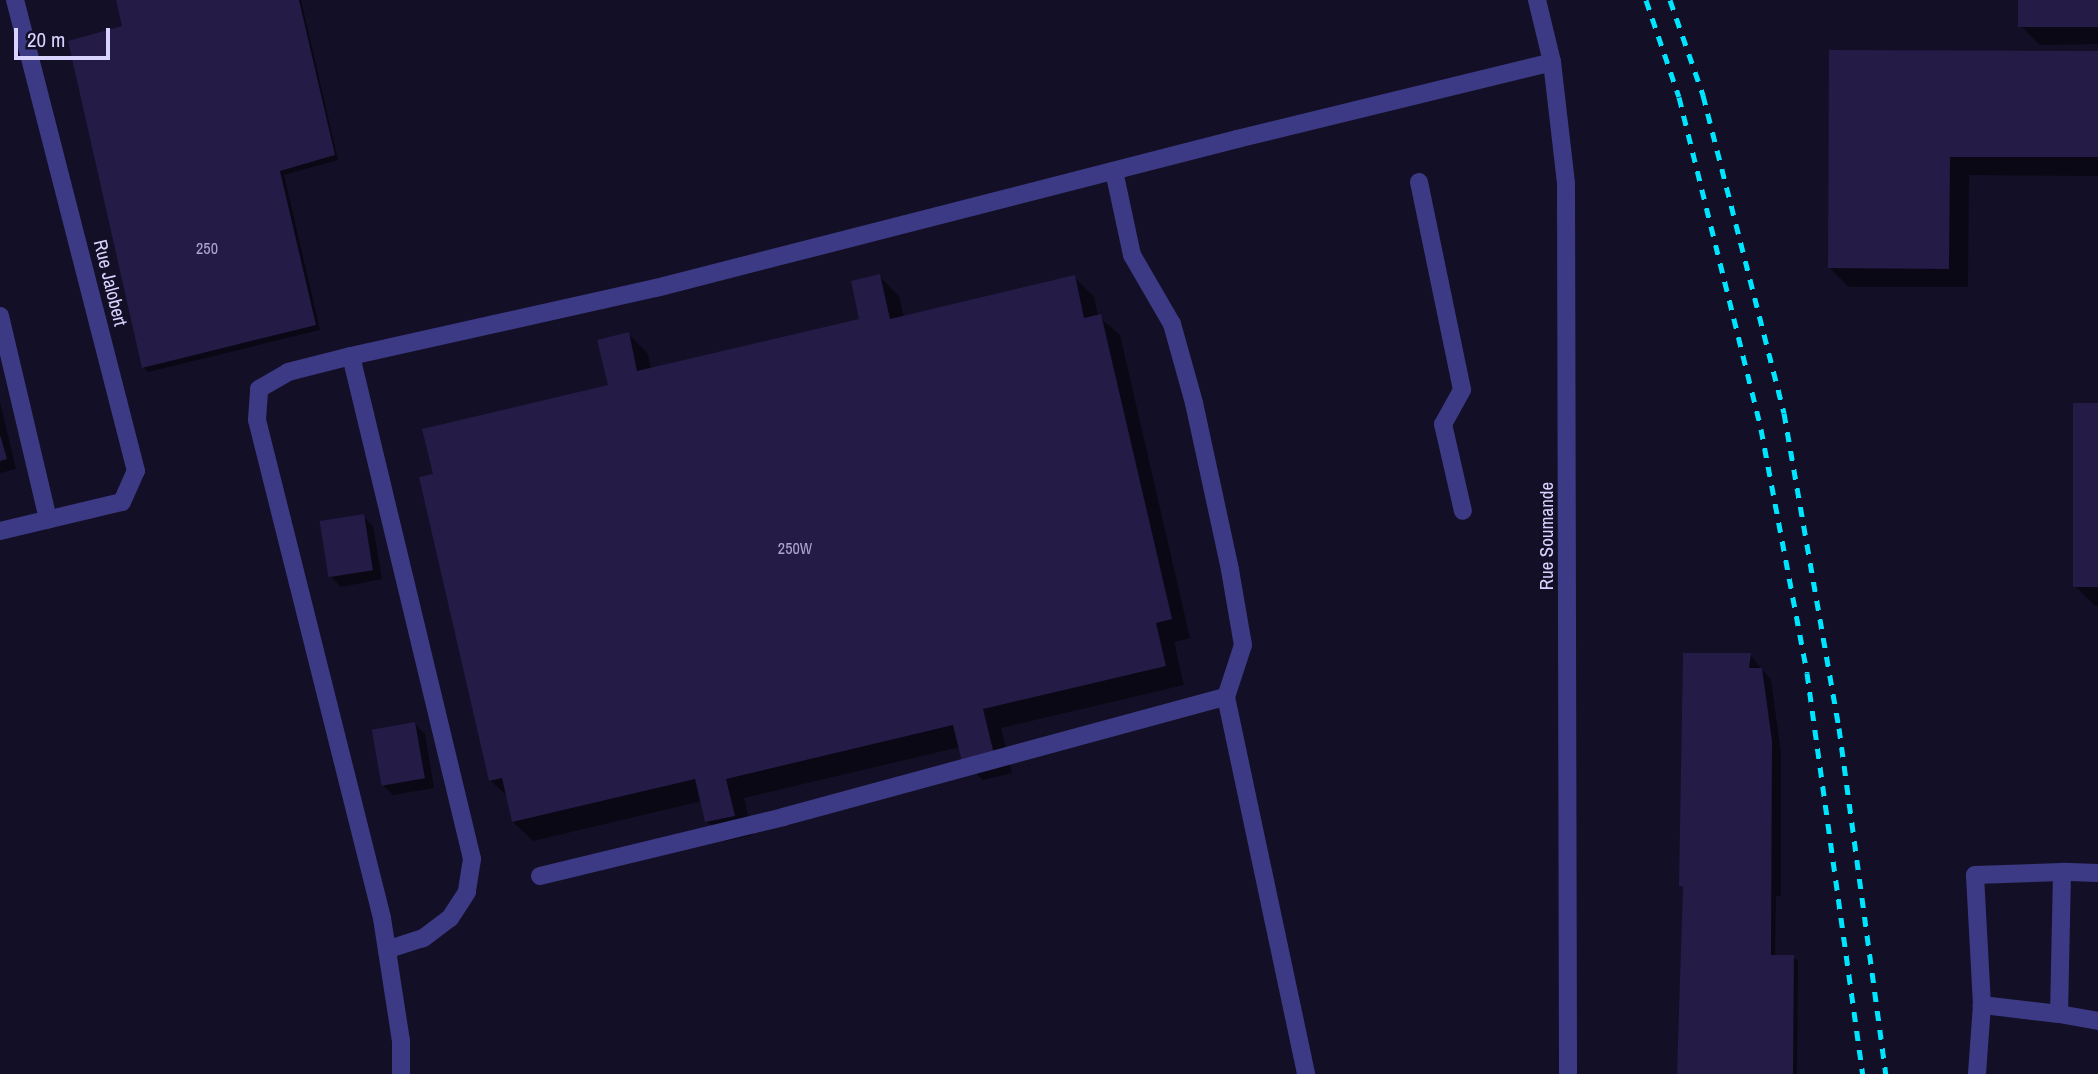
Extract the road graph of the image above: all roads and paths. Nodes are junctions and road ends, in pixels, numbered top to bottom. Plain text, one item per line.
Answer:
1 (15, 0) edge
2 (1537, 0) edge
3 (1552, 62) junction
4 (1114, 171) junction
5 (1419, 182) dead end
6 (0, 316) edge
7 (351, 356) junction
8 (1463, 511) dead end
9 (48, 519) junction
10 (0, 531) edge
11 (1226, 697) junction
12 (2062, 872) junction
13 (2098, 873) edge
14 (540, 876) dead end
15 (387, 950) junction
16 (1982, 1005) junction
17 (2059, 1014) junction
18 (2098, 1021) edge
19 (401, 1074) edge
20 (1306, 1074) edge
21 (1568, 1074) edge
22 (1977, 1074) edge

1 - 9 street, Rue Jalobert
2 - 3 street, Rue Soumande
3 - 4 street
3 - 21 street, Rue Soumande
4 - 7 street
4 - 11 street
5 - 8 street
6 - 9 street
7 - 15 street
7 - 15 street
9 - 10 street, Rue Jalobert
11 - 14 street
11 - 20 street
12 - 13 street
12 - 16 street
12 - 17 street
15 - 19 street
16 - 17 street
16 - 22 street
17 - 18 street

